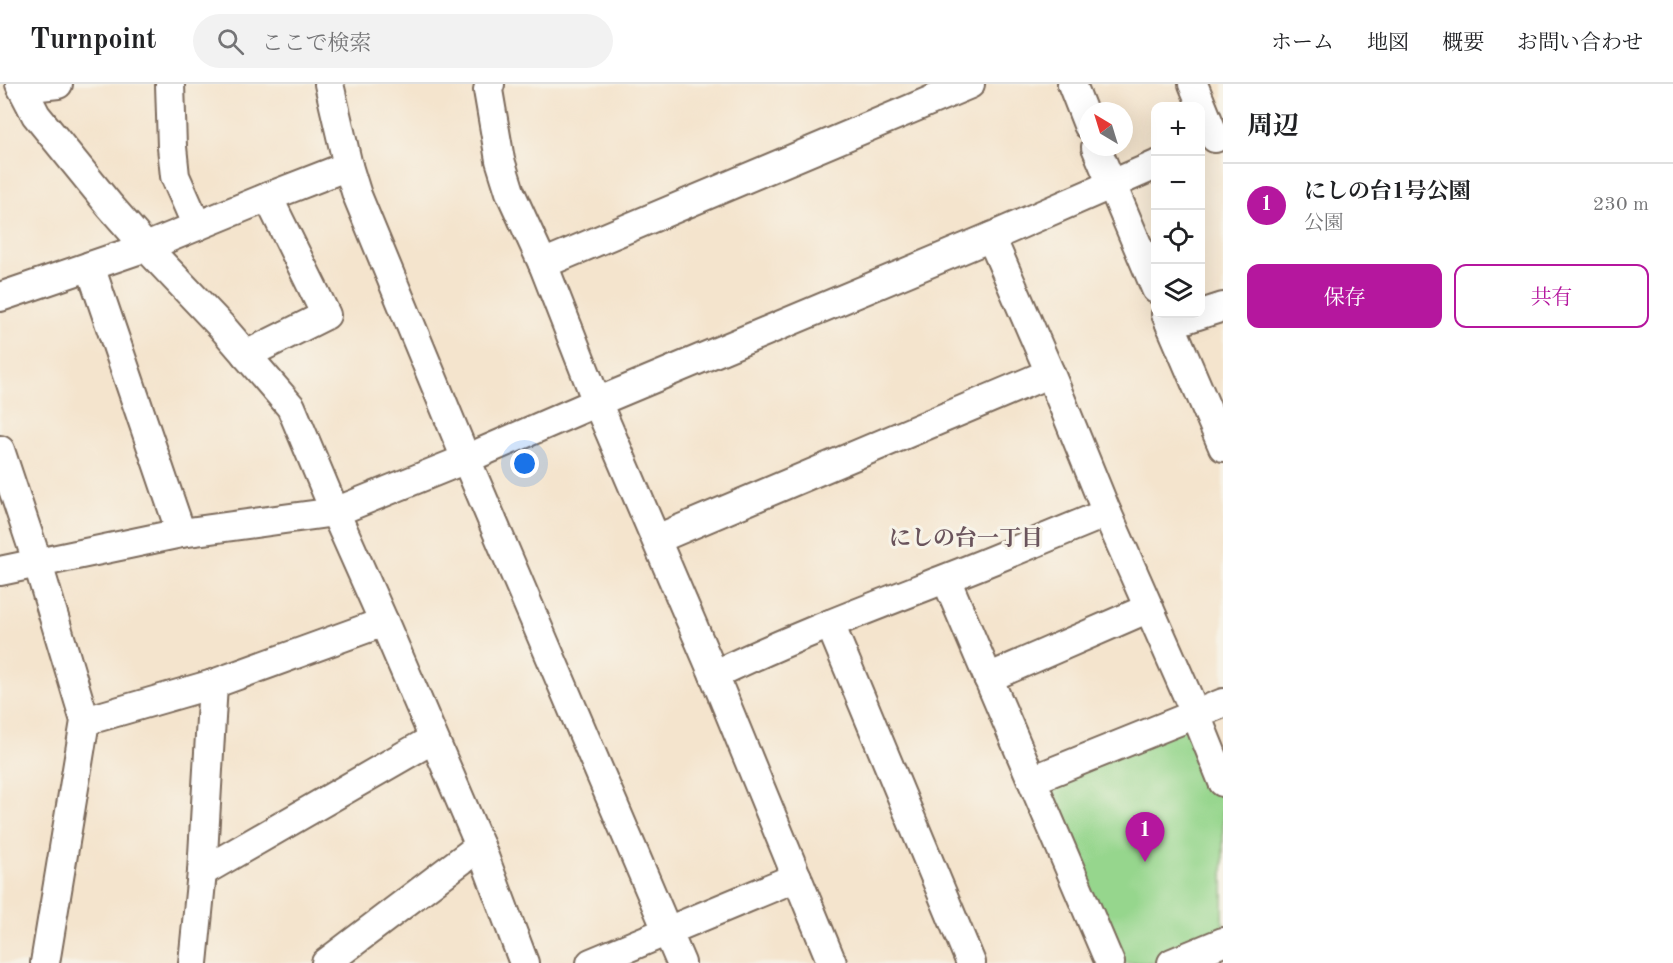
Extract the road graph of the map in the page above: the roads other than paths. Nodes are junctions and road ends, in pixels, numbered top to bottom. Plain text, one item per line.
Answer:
1 (58, 84) edge
2 (170, 84) edge
3 (329, 84) edge
4 (490, 84) edge
5 (970, 84) edge
6 (1072, 84) edge
7 (1193, 84) edge
8 (21, 86) edge
9 (1079, 102) edge
10 (1213, 139) edge
11 (1100, 156) edge
12 (348, 166) junction
13 (1151, 167) edge
14 (1111, 185) junction
15 (268, 197) junction
16 (197, 226) junction
17 (991, 237) junction
18 (147, 248) junction
19 (543, 264) junction
20 (90, 266) junction
21 (1151, 280) edge
22 (0, 297) edge
23 (1223, 308) edge
24 (1168, 319) edge
25 (246, 355) junction
26 (1050, 373) junction
27 (597, 402) junction
28 (1223, 447) edge
29 (0, 450) edge
30 (466, 459) junction
31 (335, 512) junction
32 (1107, 513) junction
33 (181, 533) junction
34 (657, 539) junction
35 (38, 564) junction
36 (0, 571) edge
37 (946, 579) junction
38 (1149, 608) junction
39 (384, 622) junction
40 (831, 624) junction
41 (714, 675) junction
42 (988, 678) junction
43 (213, 684) junction
44 (1223, 703) edge
45 (1196, 715) junction
46 (85, 721) junction
47 (433, 739) junction
48 (1032, 780) junction
49 (1223, 782) edge
50 (480, 846) junction
51 (202, 872) junction
52 (797, 877) junction
53 (668, 931) junction
54 (1223, 942) edge
55 (45, 963) edge
56 (193, 963) edge
57 (326, 963) edge
58 (524, 963) edge
59 (591, 963) edge
60 (681, 963) edge
61 (832, 963) edge
62 (971, 963) edge
63 (1110, 963) edge
64 (1172, 963) edge

1 - 8 street
2 - 16 street
3 - 12 street
4 - 19 street
5 - 19 street
6 - 9 street
7 - 10 street
8 - 18 street
11 - 14 street
12 - 15 street
12 - 30 street
13 - 14 street
14 - 17 street
14 - 21 street
15 - 16 street
15 - 25 street
16 - 18 street
17 - 26 street
17 - 27 street
18 - 20 street
18 - 25 street
19 - 27 street
20 - 22 street
20 - 33 street
23 - 24 street
24 - 28 street
25 - 31 street
26 - 32 street
26 - 34 street
27 - 30 street
27 - 34 street
29 - 35 street
30 - 31 street
30 - 53 street
31 - 33 street
31 - 39 street
32 - 37 street
32 - 38 street
33 - 35 street
34 - 41 street
35 - 36 street
35 - 46 street
37 - 40 street
37 - 42 street
38 - 42 street
38 - 45 street
39 - 43 street
39 - 47 street
40 - 41 street
40 - 62 street
41 - 52 street
42 - 48 street
43 - 46 street
43 - 51 street
44 - 45 street
45 - 48 street
45 - 49 street
46 - 55 street
47 - 50 street
47 - 51 street
48 - 63 street
50 - 57 street
50 - 58 street
51 - 56 street
52 - 53 street
52 - 61 street
53 - 59 street
53 - 60 street
54 - 64 street

